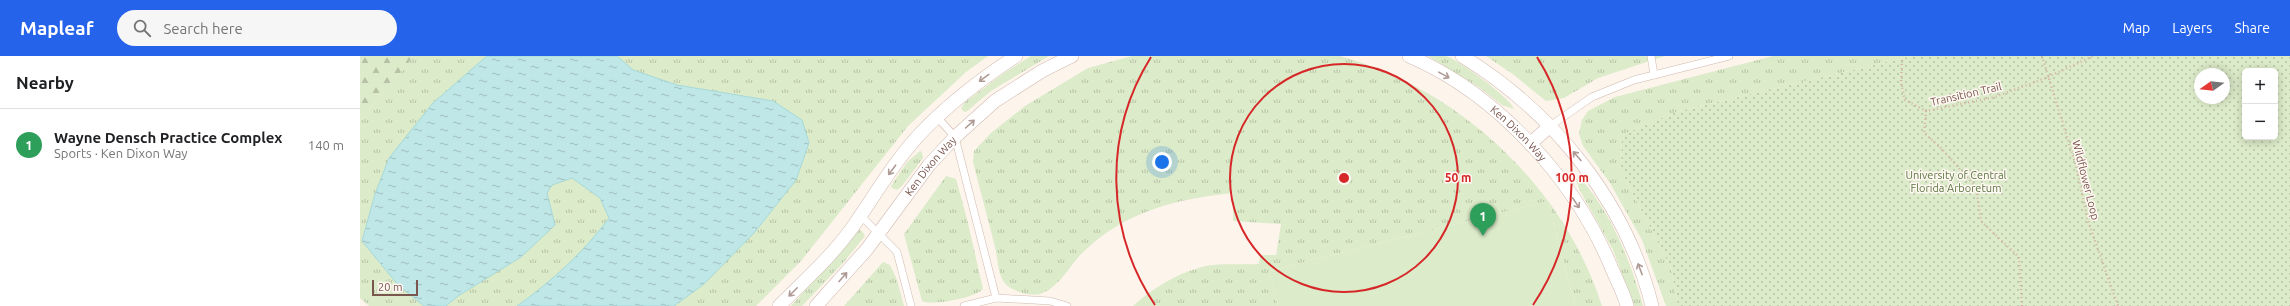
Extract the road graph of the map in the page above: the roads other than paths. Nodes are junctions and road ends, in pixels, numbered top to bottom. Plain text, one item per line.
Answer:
1 (1016, 56) edge
2 (1072, 56) edge
3 (1409, 56) edge
4 (1462, 56) edge
5 (1651, 56) edge
6 (1729, 56) edge
7 (1654, 75) junction
8 (937, 117) junction
9 (1550, 126) junction
10 (955, 137) junction
11 (1530, 144) junction
12 (860, 215) junction
13 (879, 232) junction
14 (996, 298) junction
15 (779, 306) edge
16 (816, 306) edge
17 (911, 306) edge
18 (964, 306) edge
19 (1067, 306) edge
20 (1627, 306) edge
21 (1652, 306) edge

1 -> 8 street
10 -> 2 street, Ken Dixon Way
3 -> 11 street, Ken Dixon Way
4 - 9 street
5 - 7 lane
6 - 7 lane
7 - 9 lane
8 - 10 lane
8 -> 12 street
9 - 11 street
21 -> 9 street
10 - 13 street, Ken Dixon Way
10 - 14 lane
11 -> 20 street, Ken Dixon Way
12 - 13 lane
12 -> 15 street
16 -> 13 street, Ken Dixon Way
13 - 17 lane
14 - 18 lane
14 - 19 lane

